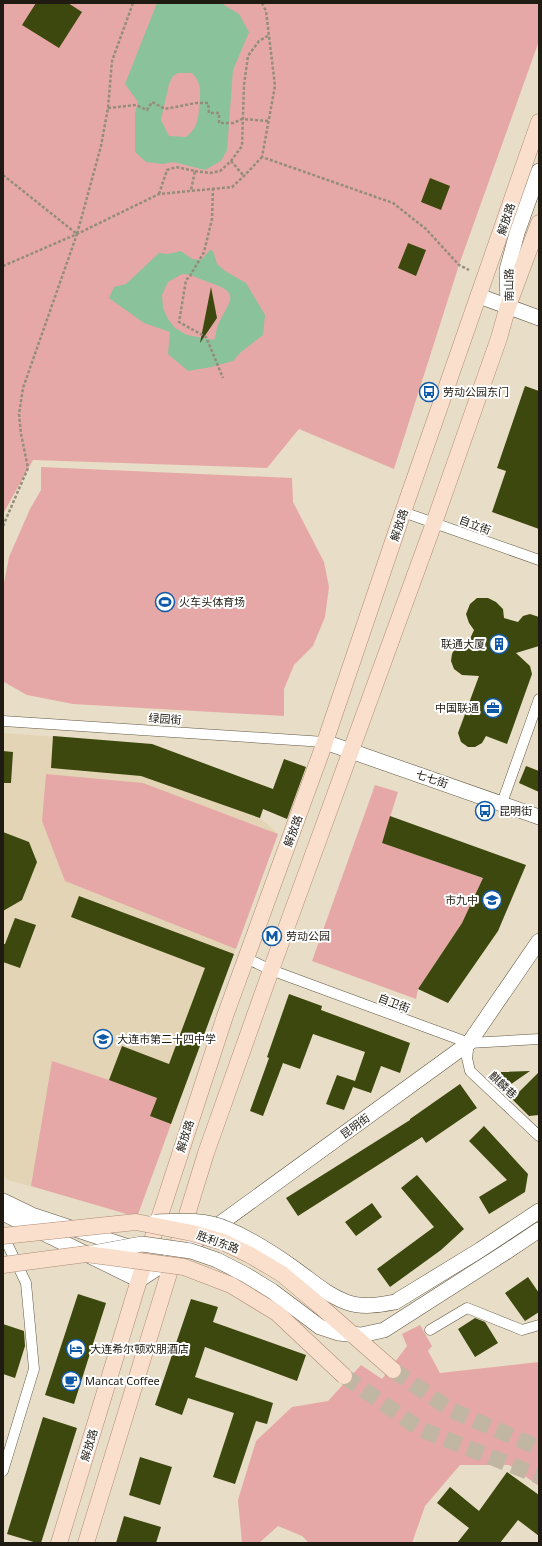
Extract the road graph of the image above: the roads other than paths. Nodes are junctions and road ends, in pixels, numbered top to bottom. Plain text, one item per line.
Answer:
1 (539, 122) edge
2 (539, 171) edge
3 (539, 223) edge
4 (479, 296) junction
5 (508, 306) junction
6 (539, 318) edge
7 (403, 512) junction
8 (434, 523) junction
9 (539, 560) edge
10 (539, 699) edge
11 (3, 721) edge
12 (325, 742) junction
13 (352, 751) junction
14 (502, 803) junction
15 (539, 816) edge
16 (539, 941) edge
17 (246, 958) junction
18 (271, 970) junction
19 (539, 1039) edge
20 (469, 1044) junction
21 (539, 1136) edge
22 (3, 1201) edge
23 (539, 1211) edge
24 (3, 1213) edge
25 (28, 1219) junction
26 (136, 1222) junction
27 (539, 1230) edge
28 (3, 1236) edge
29 (149, 1253) junction
30 (86, 1254) junction
31 (174, 1257) junction
32 (3, 1265) edge
33 (139, 1280) junction
34 (539, 1325) edge
35 (430, 1330) dead end
36 (393, 1370) tunnel mouth
37 (344, 1376) tunnel mouth
38 (3, 1471) edge
39 (59, 1543) edge
40 (86, 1543) edge

1 - 4 main road, 解放路
2 - 5 main road, 南山路
3 - 5 main road
4 - 5 main road
4 - 7 main road, 解放路
5 - 6 main road, 南山路
5 - 8 main road
7 - 8 street, 自立街
7 - 12 main road, 解放路
8 - 9 street, 自立街
8 - 13 main road
10 - 14 street
11 - 12 street, 绿园街
12 - 13 main road, 七七街
12 - 17 main road, 解放路
13 - 14 main road, 七七街
13 - 18 main road
14 - 15 main road, 七七街
16 - 20 main road, 昆明街
17 - 18 street, 自卫街
17 - 29 main road, 解放路
18 - 20 street, 自卫街
18 - 31 main road
19 - 20 street, 自卫街
20 - 21 street, 麒麟巷
20 - 31 main road, 昆明街
22 - 25 main road
23 - 26 main road, bridge
24 - 25 main road
25 - 29 main road
25 - 33 main road
26 - 28 main road, 胜利东路, bridge
26 - 36 main road, 胜利东路, bridge
27 - 30 main road, bridge
28 - 38 street
29 - 33 main road, 解放路
30 - 32 main road, bridge
30 - 37 main road, bridge
31 - 33 main road, 昆明街
31 - 40 main road
33 - 39 main road, 解放路
34 - 35 street

